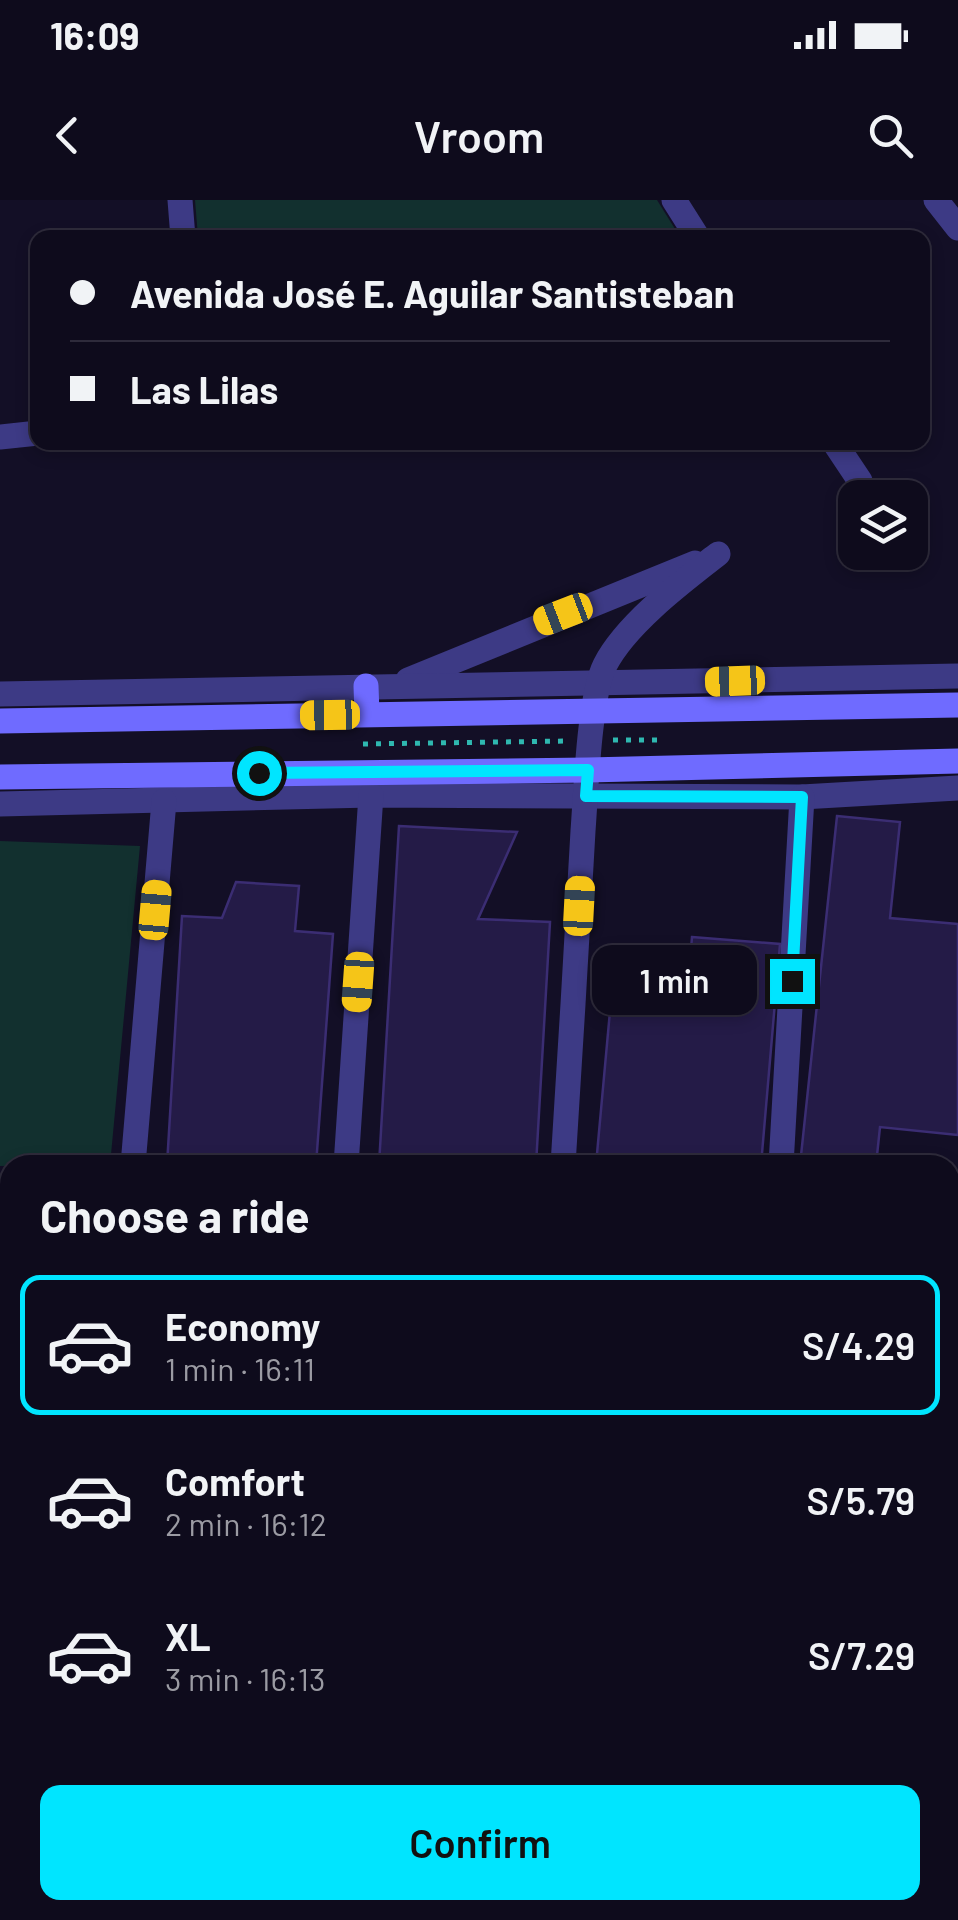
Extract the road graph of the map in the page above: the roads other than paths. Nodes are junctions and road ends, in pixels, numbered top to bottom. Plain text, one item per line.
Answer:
1 (180, 200) edge
2 (674, 200) edge
3 (936, 200) edge
4 (958, 228) edge
5 (182, 230) edge
6 (693, 230) edge
7 (30, 434) edge
8 (0, 437) edge
9 (839, 450) edge
10 (859, 480) edge
11 (958, 676) edge
12 (366, 686) junction
13 (392, 686) junction
14 (0, 694) edge
15 (597, 697) junction
16 (958, 705) edge
17 (368, 714) junction
18 (0, 721) edge
19 (958, 761) edge
20 (0, 777) edge
21 (587, 783) junction
22 (958, 788) edge
23 (371, 796) junction
24 (802, 797) junction
25 (164, 801) junction
26 (0, 804) edge
27 (134, 1155) edge
28 (347, 1155) edge
29 (563, 1155) edge
30 (783, 1155) edge

1 - 5 street
2 - 6 street
3 - 4 street
7 - 8 street
9 - 10 street
11 - 15 street
12 - 13 street
12 - 14 street
12 - 17 main road
13 - 15 street
13 - 15 street
15 - 16 main road
15 - 17 main road
15 - 21 street
17 - 18 main road
19 - 21 main road
20 - 21 main road
21 - 23 street
21 - 24 street
21 - 29 street
22 - 24 street
23 - 25 street
23 - 28 street
24 - 30 street
25 - 26 street
25 - 27 street

